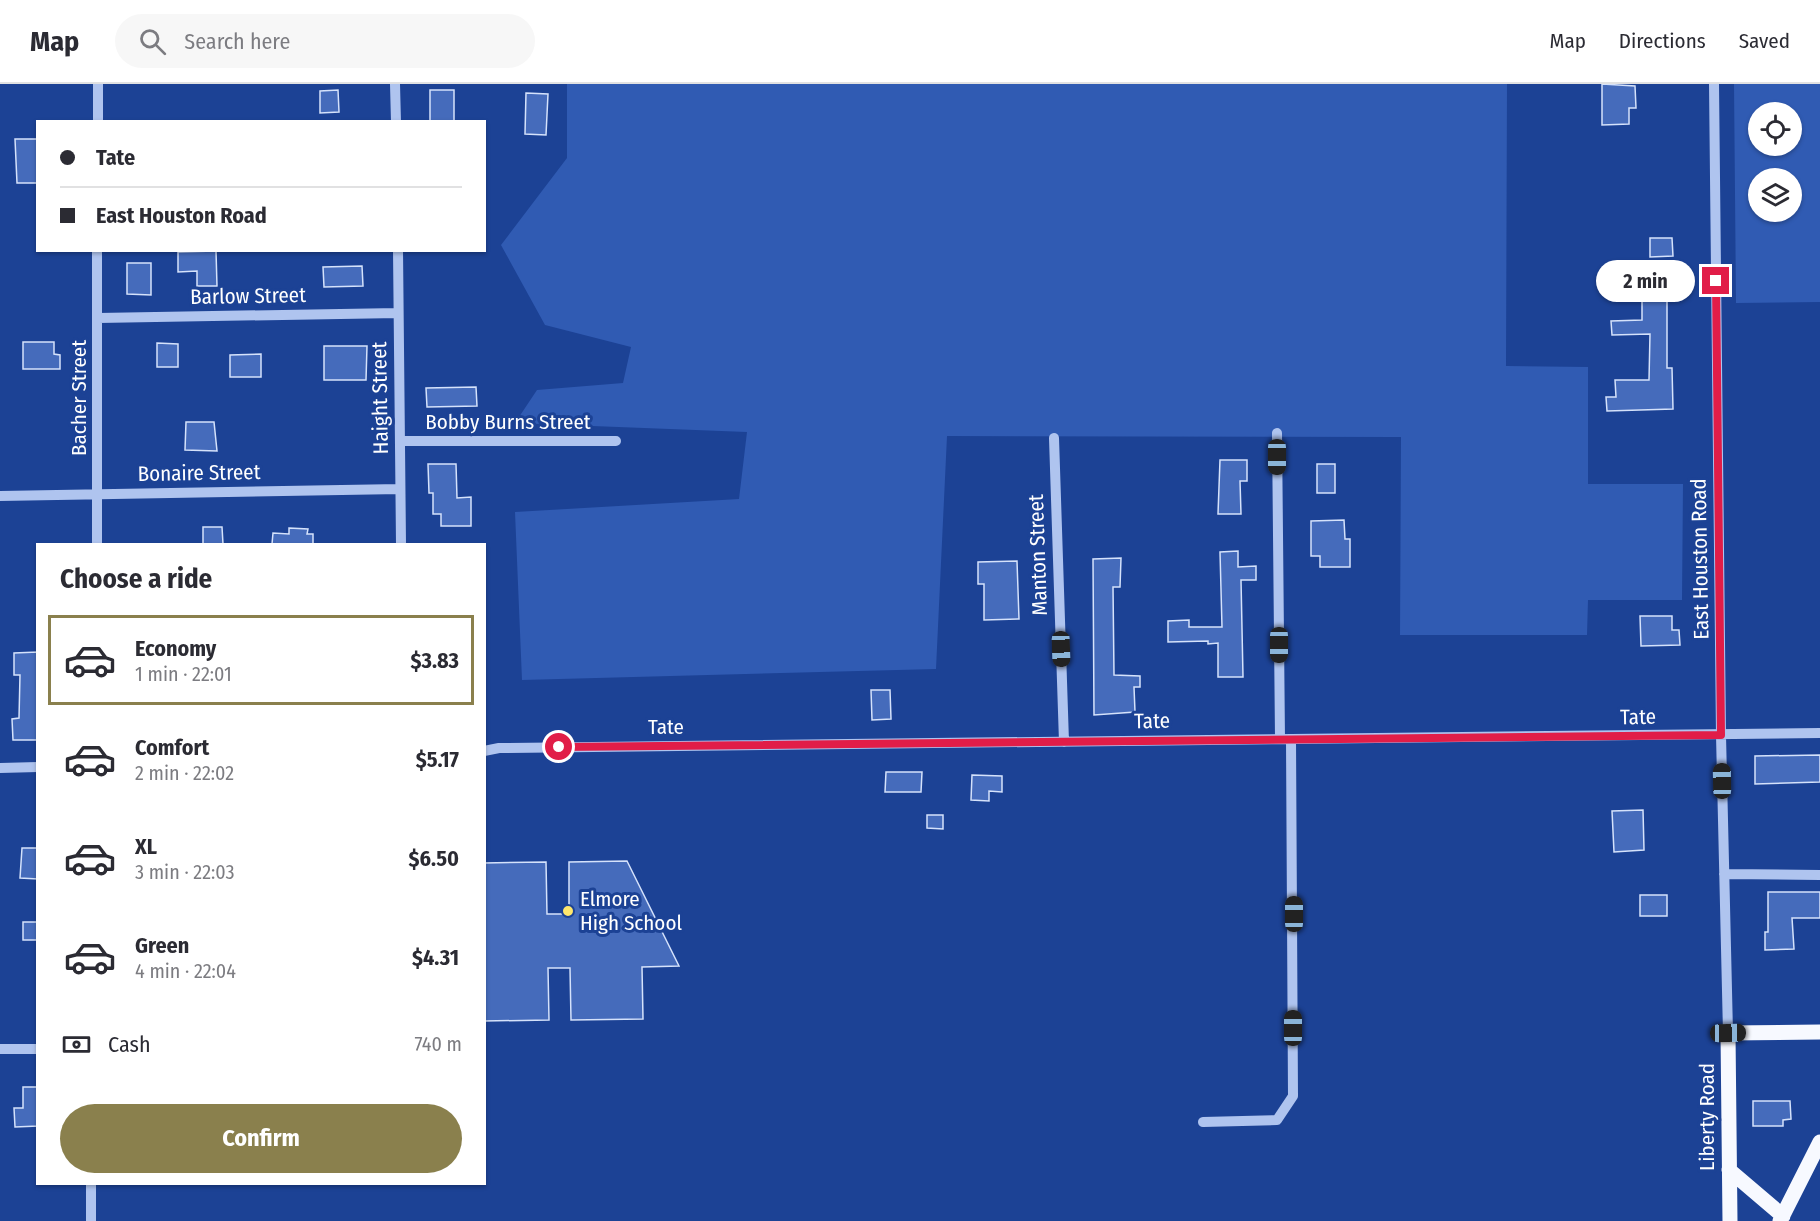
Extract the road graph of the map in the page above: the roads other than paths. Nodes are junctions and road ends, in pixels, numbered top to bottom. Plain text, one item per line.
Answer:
1 (98, 84) edge
2 (395, 84) edge
3 (1714, 84) edge
4 (98, 120) edge
5 (396, 120) edge
6 (97, 252) edge
7 (398, 252) edge
8 (398, 313) junction
9 (98, 318) junction
10 (1277, 433) dead end
11 (1054, 438) dead end
12 (400, 441) junction
13 (616, 441) dead end
14 (400, 489) junction
15 (98, 495) junction
16 (0, 496) edge
17 (97, 543) edge
18 (400, 543) edge
19 (1820, 733) edge
20 (1721, 735) junction
21 (1286, 739) junction
22 (1064, 742) junction
23 (486, 751) edge
24 (36, 767) edge
25 (0, 768) edge
26 (1724, 874) junction
27 (1820, 875) edge
28 (1820, 1032) edge
29 (1728, 1033) junction
30 (0, 1049) edge
31 (36, 1049) edge
32 (1203, 1122) dead end
33 (1820, 1142) edge
34 (1729, 1170) junction
35 (92, 1185) edge
36 (1781, 1218) edge
37 (91, 1221) edge
38 (1730, 1221) edge

1 - 4 street
2 - 5 street
3 - 20 street, East Houston Road
6 - 9 street, Bacher Street
7 - 8 street, Haight Street
8 - 9 street, Barlow Street
8 - 12 street, Haight Street
9 - 15 street, Bacher Street
10 - 21 street
11 - 22 street, Manton Street
12 - 13 street, Bobby Burns Street
12 - 14 street, Haight Street
14 - 15 street, Bonaire Street
14 - 18 street, Haight Street
15 - 16 street, Bonaire Street
15 - 17 street, Bacher Street
19 - 20 street, Tate
20 - 21 street, Tate
20 - 26 street, East Houston Road
21 - 22 street, Tate
21 - 32 street
22 - 23 street, Tate
24 - 25 street
26 - 27 street
26 - 29 street, East Houston Road
28 - 29 main road, Liberty Road
29 - 34 main road, Liberty Road
30 - 31 street
33 - 36 main road
34 - 36 main road
34 - 38 main road, Liberty Road
35 - 37 street

